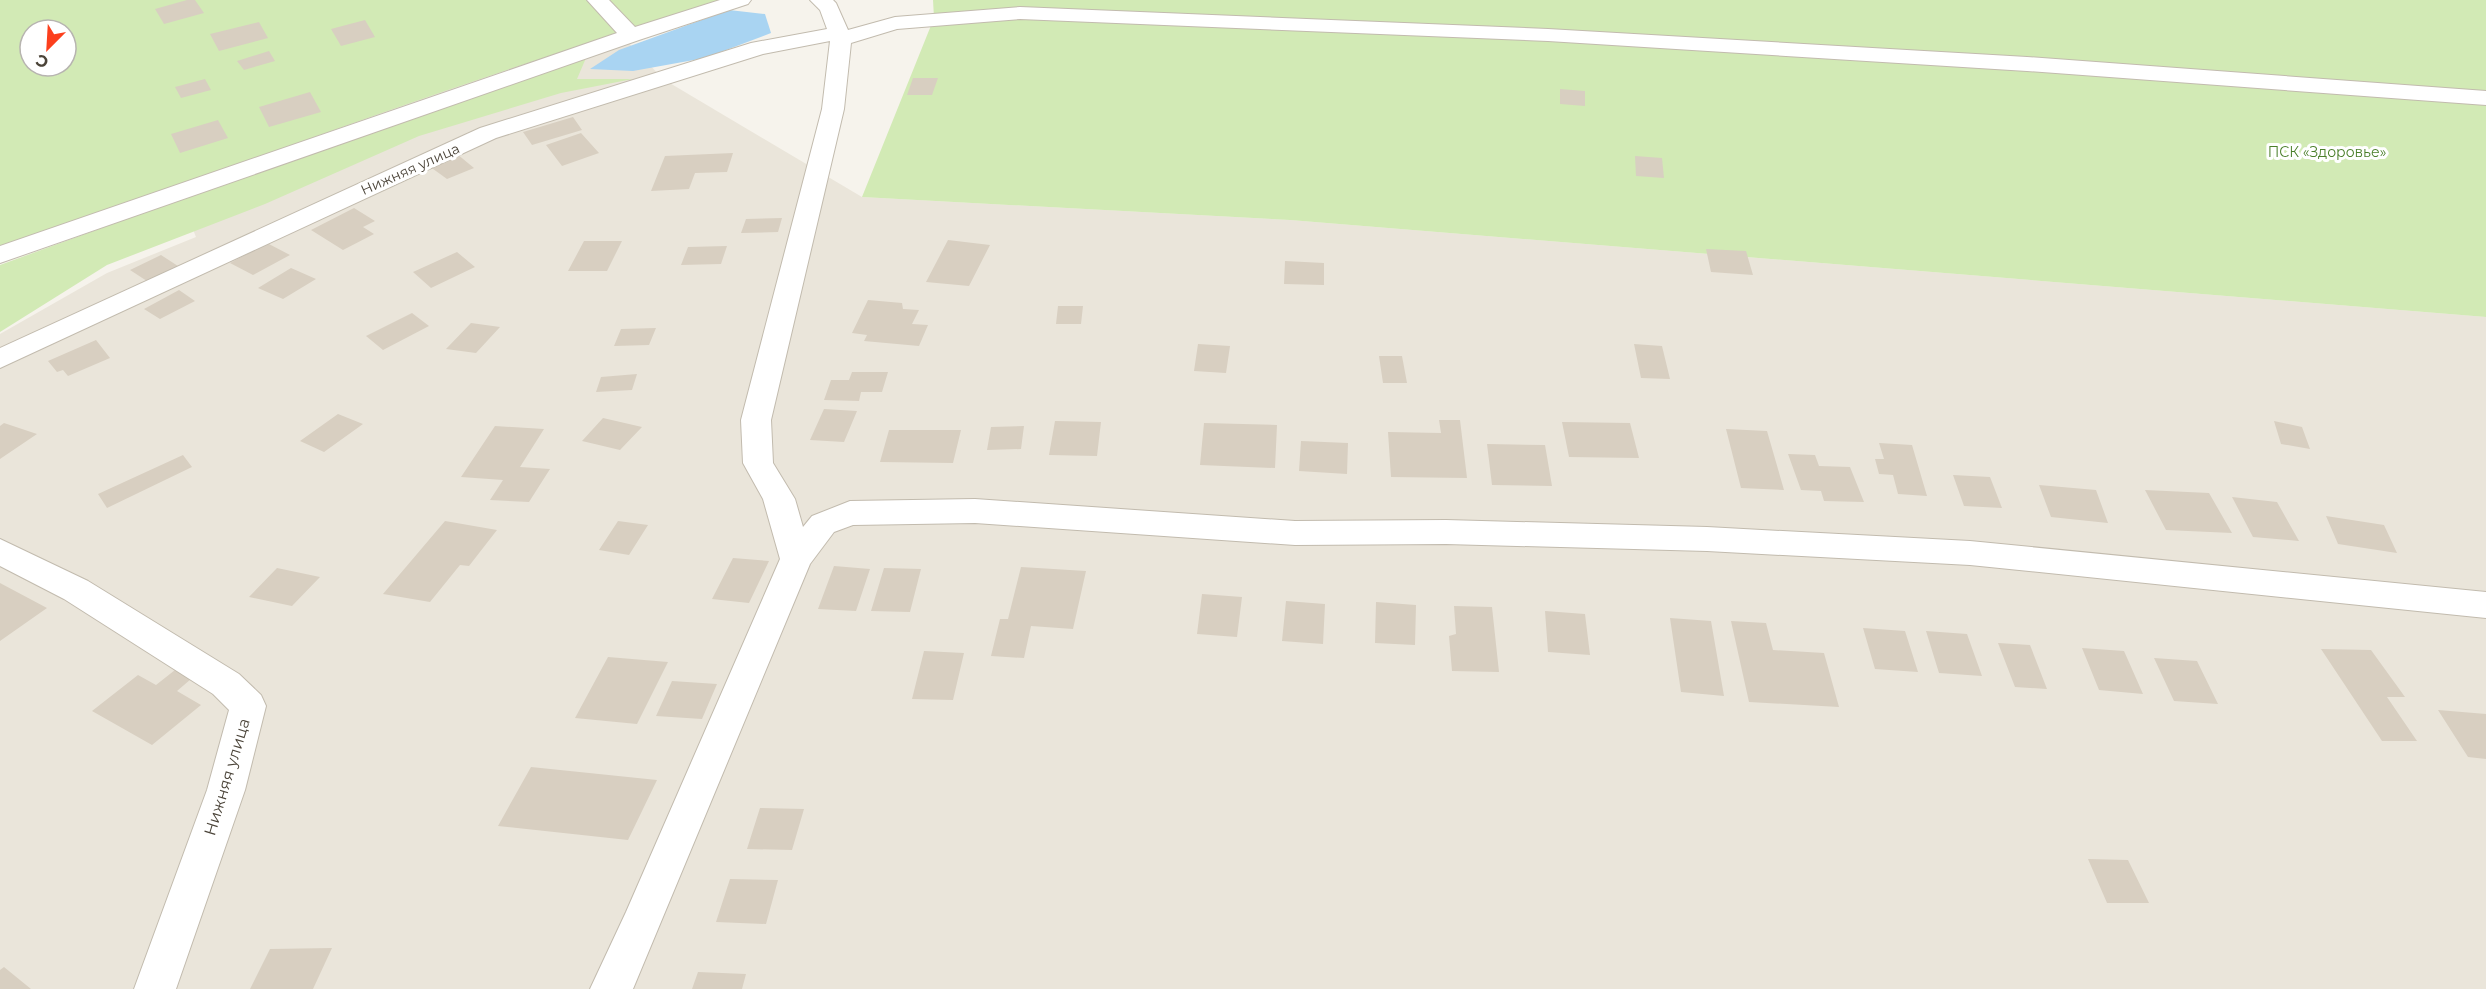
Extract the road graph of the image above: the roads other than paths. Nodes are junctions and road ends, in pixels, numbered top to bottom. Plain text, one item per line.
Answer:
1 (597, 0) edge
2 (741, 0) edge
3 (820, 0) edge
4 (1028, 6) edge
5 (631, 35) junction
6 (840, 36) junction
7 (2486, 98) edge
8 (0, 255) edge
9 (0, 359) edge
10 (0, 551) edge
11 (796, 559) junction
12 (2486, 605) edge
13 (156, 989) edge
14 (610, 989) edge

1 - 5 street
2 - 5 street
3 - 6 street
4 - 6 street, Нижняя улица
4 - 7 street, Нижняя улица
5 - 8 street
6 - 9 street, Нижняя улица
6 - 11 street
10 - 13 street, Нижняя улица
11 - 12 street
11 - 14 street

